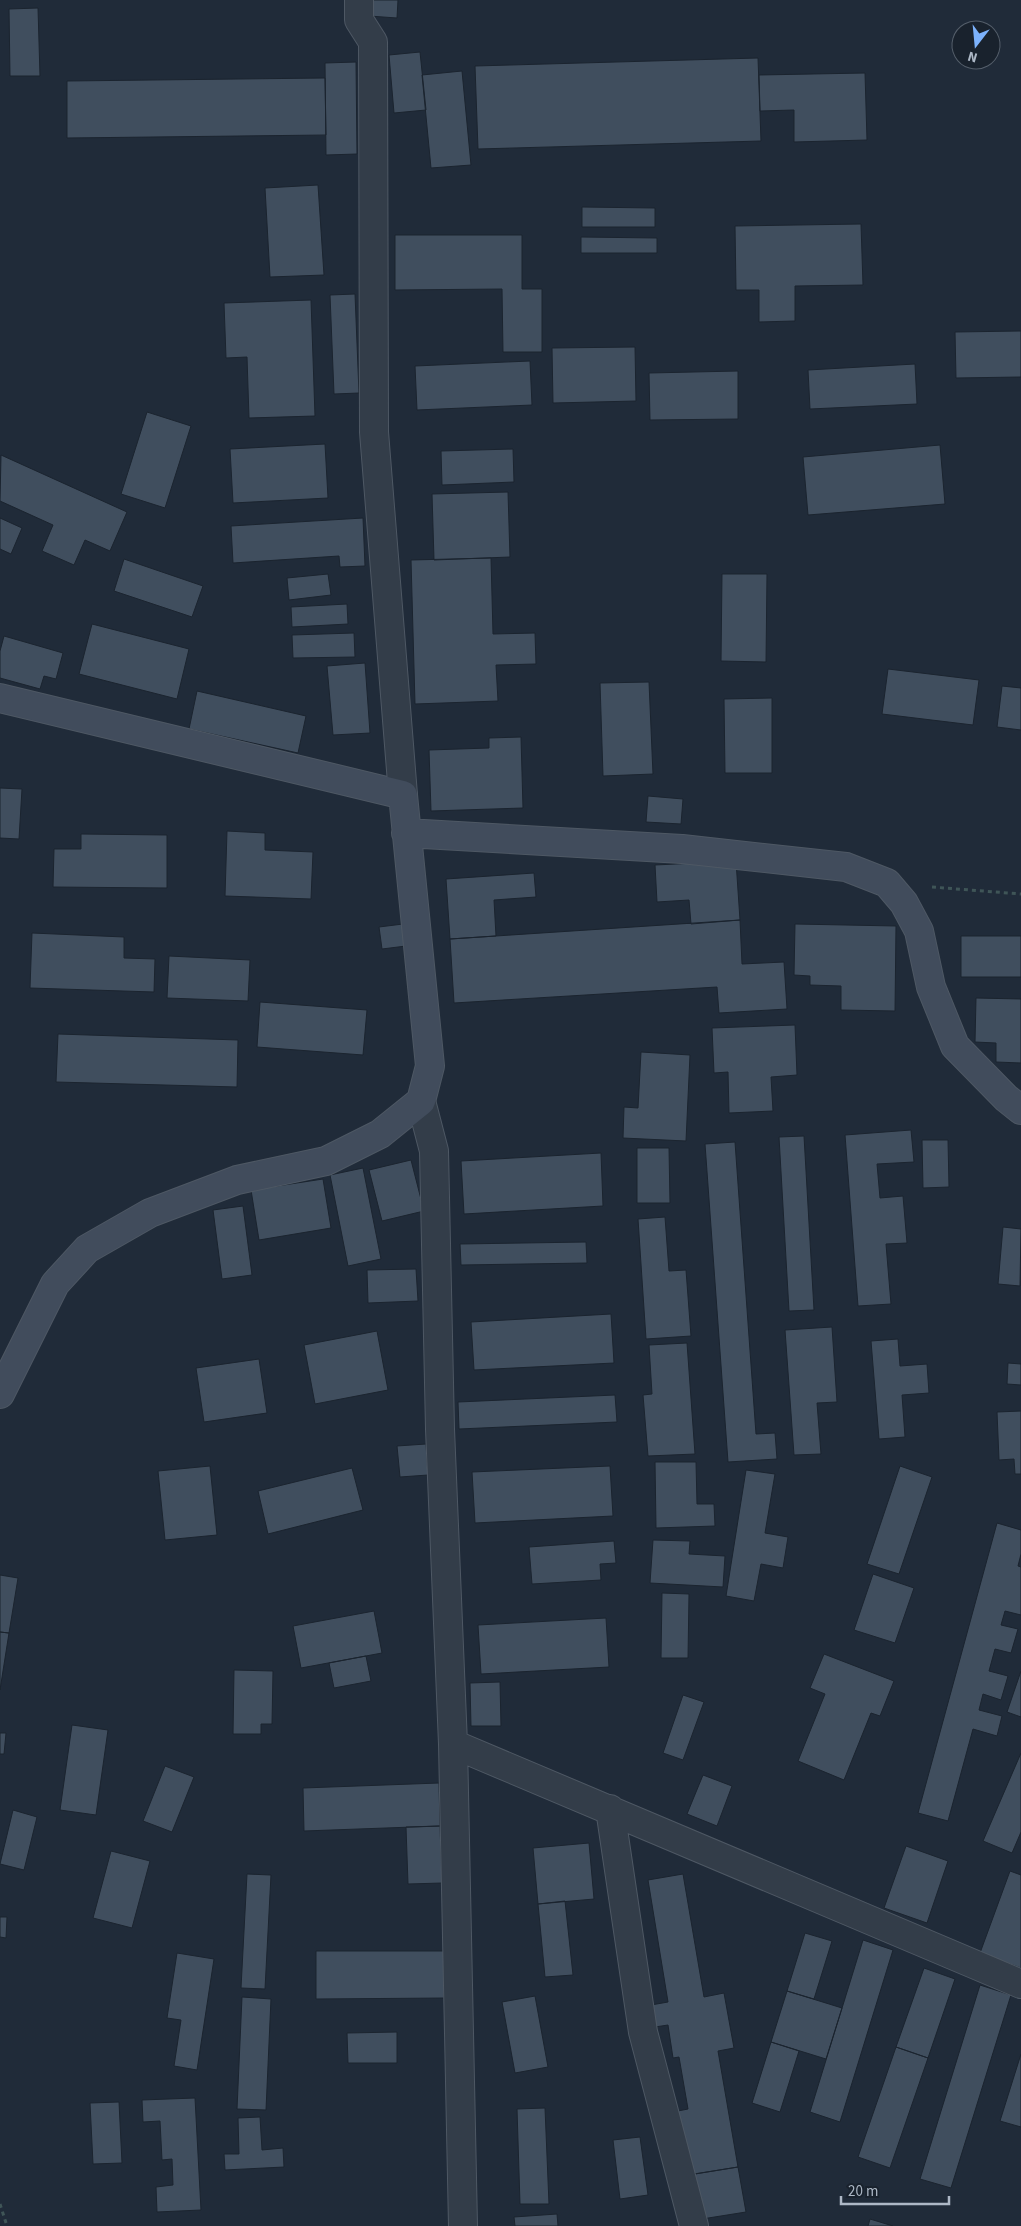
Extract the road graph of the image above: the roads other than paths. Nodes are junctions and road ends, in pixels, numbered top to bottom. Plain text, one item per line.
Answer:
1 (359, 0) edge
2 (0, 698) edge
3 (403, 795) junction
4 (406, 834) junction
5 (422, 1101) junction
6 (1021, 1110) edge
7 (0, 1394) edge
8 (453, 1744) junction
9 (610, 1809) junction
10 (1021, 1984) edge
11 (464, 2226) edge
12 (694, 2226) edge

1 - 3 street
2 - 3 street
3 - 4 street
4 - 5 street
4 - 6 street
5 - 7 street
5 - 8 street
8 - 9 street
8 - 11 street
9 - 10 street
9 - 12 street

